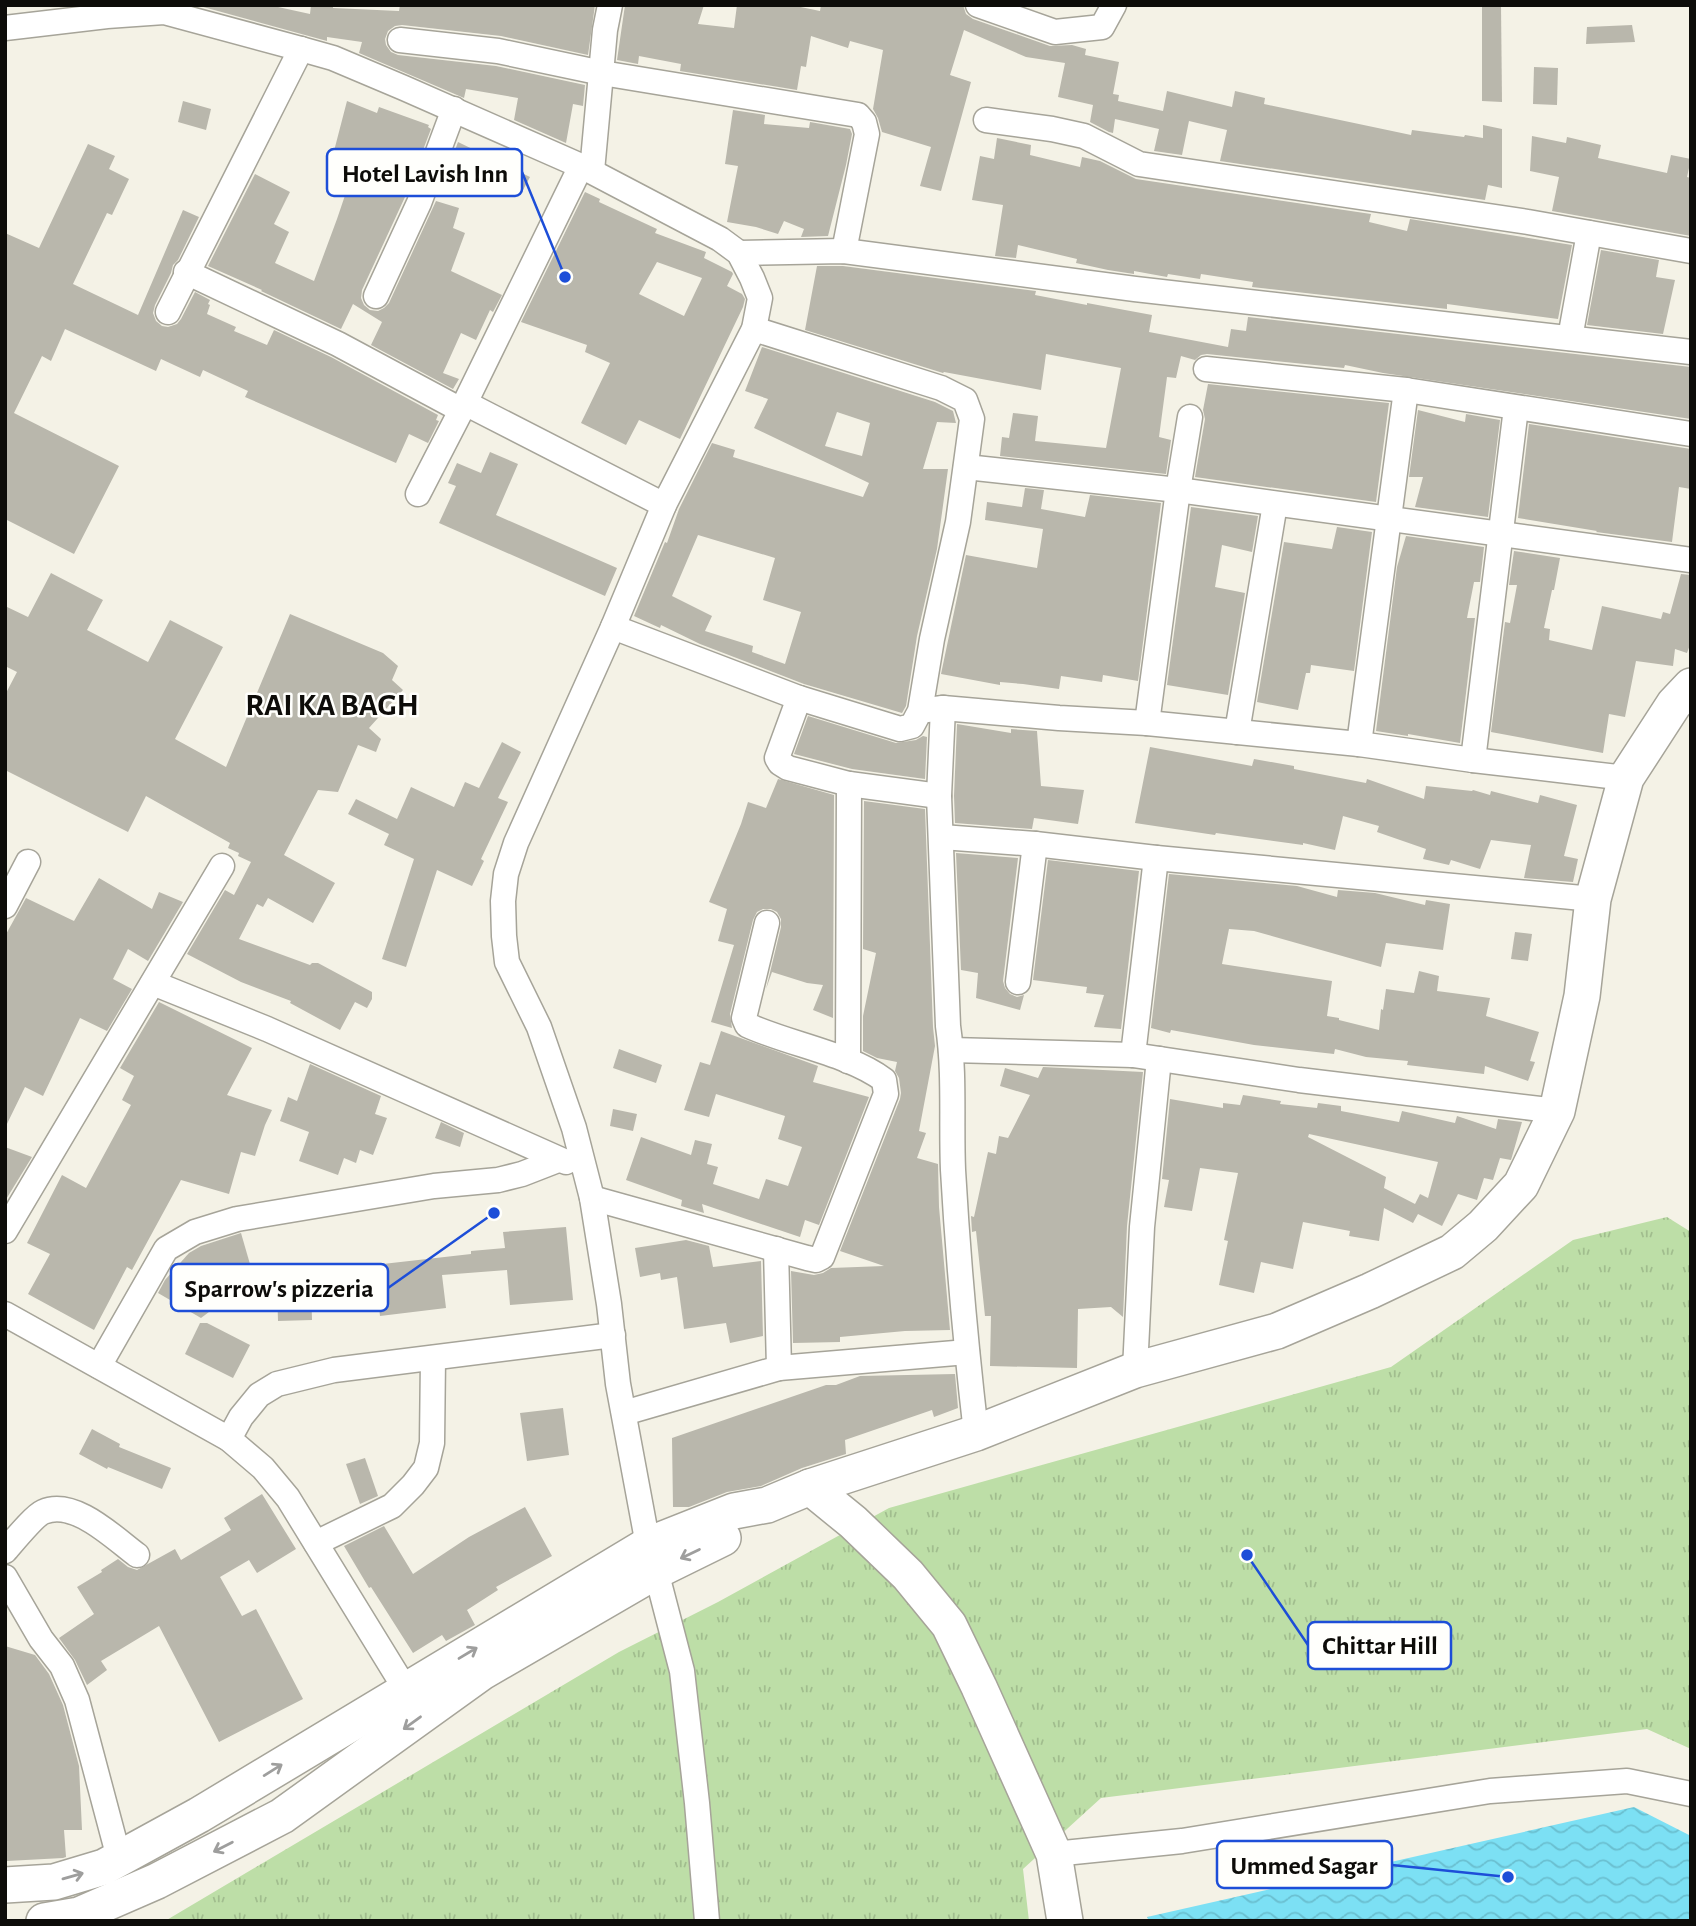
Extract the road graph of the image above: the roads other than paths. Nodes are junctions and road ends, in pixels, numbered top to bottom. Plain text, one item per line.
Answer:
1 (610, 5) edge
2 (978, 5) edge
3 (1114, 5) edge
4 (5, 28) edge
5 (400, 40) dead end
6 (300, 49) junction
7 (601, 73) junction
8 (454, 109) junction
9 (986, 120) dead end
10 (586, 169) junction
11 (1589, 233) junction
12 (844, 251) junction
13 (1691, 251) edge
14 (739, 253) junction
15 (186, 272) junction
16 (376, 296) dead end
17 (168, 312) dead end
18 (754, 329) junction
19 (1570, 338) junction
20 (1691, 352) edge
21 (1206, 369) dead end
22 (1406, 390) junction
23 (463, 406) junction
24 (1516, 408) junction
25 (1189, 417) dead end
26 (1691, 434) edge
27 (966, 467) junction
28 (1178, 490) junction
29 (418, 494) dead end
30 (1275, 504) junction
31 (664, 505) junction
32 (1388, 520) junction
33 (1500, 534) junction
34 (1691, 560) edge
35 (613, 627) junction
36 (1691, 686) edge
37 (799, 698) junction
38 (931, 709) junction
39 (1147, 723) junction
40 (1237, 732) junction
41 (1359, 744) junction
42 (1473, 760) junction
43 (1626, 778) junction
44 (849, 783) junction
45 (939, 796) junction
46 (942, 837) junction
47 (1035, 844) junction
48 (1156, 859) junction
49 (28, 862) dead end
50 (222, 866) dead end
51 (1593, 899) junction
52 (5, 906) edge
53 (767, 923) dead end
54 (1018, 982) dead end
55 (153, 983) junction
56 (951, 1050) junction
57 (1133, 1055) junction
58 (1159, 1059) junction
59 (848, 1061) junction
60 (1557, 1111) junction
61 (558, 1160) junction
62 (583, 1167) junction
63 (592, 1198) junction
64 (5, 1231) edge
65 (776, 1249) junction
66 (5, 1314) edge
67 (613, 1335) junction
68 (967, 1352) junction
69 (433, 1358) junction
70 (99, 1366) junction
71 (779, 1368) junction
72 (1135, 1370) junction
73 (624, 1413) junction
74 (976, 1433) junction
75 (229, 1439) junction
76 (810, 1487) junction
77 (316, 1543) junction
78 (5, 1551) edge
79 (137, 1555) dead end
80 (652, 1558) junction
81 (5, 1577) edge
82 (405, 1690) junction
83 (1691, 1794) edge
84 (1054, 1854) junction
85 (119, 1858) junction
86 (5, 1885) edge
87 (44, 1921) edge
88 (707, 1921) edge
89 (1065, 1921) edge

1 - 7 street
2 - 3 street
4 - 6 street
5 - 7 street
6 - 8 street
6 - 15 street
7 - 10 street
7 - 12 street
8 - 10 street
8 - 16 street
9 - 11 street
10 - 14 street
10 - 23 street
11 - 13 street
11 - 19 street
12 - 14 street
12 - 19 street
14 - 18 street
15 - 17 street
15 - 23 street
18 - 27 street
18 - 31 street
19 - 20 street
21 - 22 street
22 - 24 street
22 - 32 street
23 - 29 street
23 - 31 street
24 - 26 street
24 - 33 street
25 - 28 street
27 - 28 street
27 - 38 street
28 - 30 street
28 - 39 street
30 - 32 street
30 - 40 street
31 - 35 street
32 - 33 street
32 - 41 street
33 - 34 street
33 - 42 street
35 - 37 street
35 - 62 street
36 - 43 street
37 - 38 street
37 - 44 street
38 - 39 street
38 - 45 street
39 - 40 street
40 - 41 street
41 - 42 street
42 - 43 street
43 - 51 street
44 - 45 street
44 - 59 street
45 - 46 street
46 - 47 street
46 - 56 street
47 - 48 street
47 - 54 street
48 - 51 street
48 - 57 street
49 - 52 street
50 - 55 street
51 - 60 street
53 - 59 street
55 - 61 street
55 - 64 street
56 - 57 street
56 - 68 street
57 - 58 street
58 - 60 street
58 - 72 street
59 - 65 street
60 - 72 street
61 - 62 street
61 - 70 street
62 - 63 street
63 - 65 street
63 - 67 street
65 - 71 street
66 - 70 street
67 - 69 street
67 - 73 street
68 - 71 street
68 - 74 street
69 - 75 street
69 - 77 street
70 - 75 street
71 - 73 street
72 - 74 street
73 - 80 street
74 - 76 street
75 - 77 street
76 - 80 street
76 - 84 street
77 - 82 street
78 - 79 street
82 -> 80 street
80 -> 87 street
80 - 88 street
81 - 85 street
85 -> 82 street
83 - 84 street
84 - 89 street
86 -> 85 street

